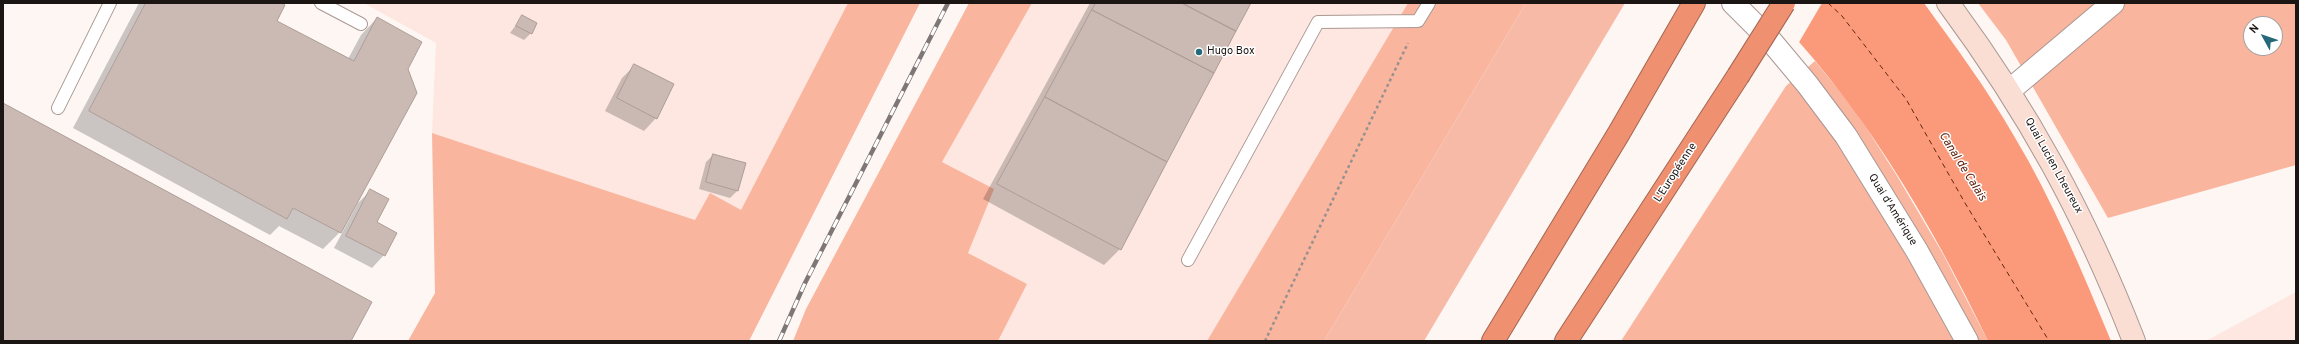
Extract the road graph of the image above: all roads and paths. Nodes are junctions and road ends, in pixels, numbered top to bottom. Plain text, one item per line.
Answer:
1 (110, 3) edge
2 (321, 3) edge
3 (1429, 3) edge
4 (1694, 3) edge
5 (1733, 3) edge
6 (1784, 3) edge
7 (1948, 3) edge
8 (2113, 3) edge
9 (1418, 21) junction
10 (360, 24) dead end
11 (2010, 90) junction
12 (58, 108) dead end
13 (1188, 260) dead end
14 (1265, 341) edge
15 (1493, 341) edge
16 (1566, 341) edge
17 (1967, 341) edge
18 (2134, 341) edge

1 - 12 lane
2 - 10 lane
3 - 9 lane
4 - 15 highway
5 - 17 street, Quai d'Amérique
6 - 16 highway, L'Européenne, bridge
7 - 11 street, Quai Lucien Lheureux
8 - 11 street
9 - 13 lane
9 - 14 path
11 - 18 street, Quai Lucien Lheureux

